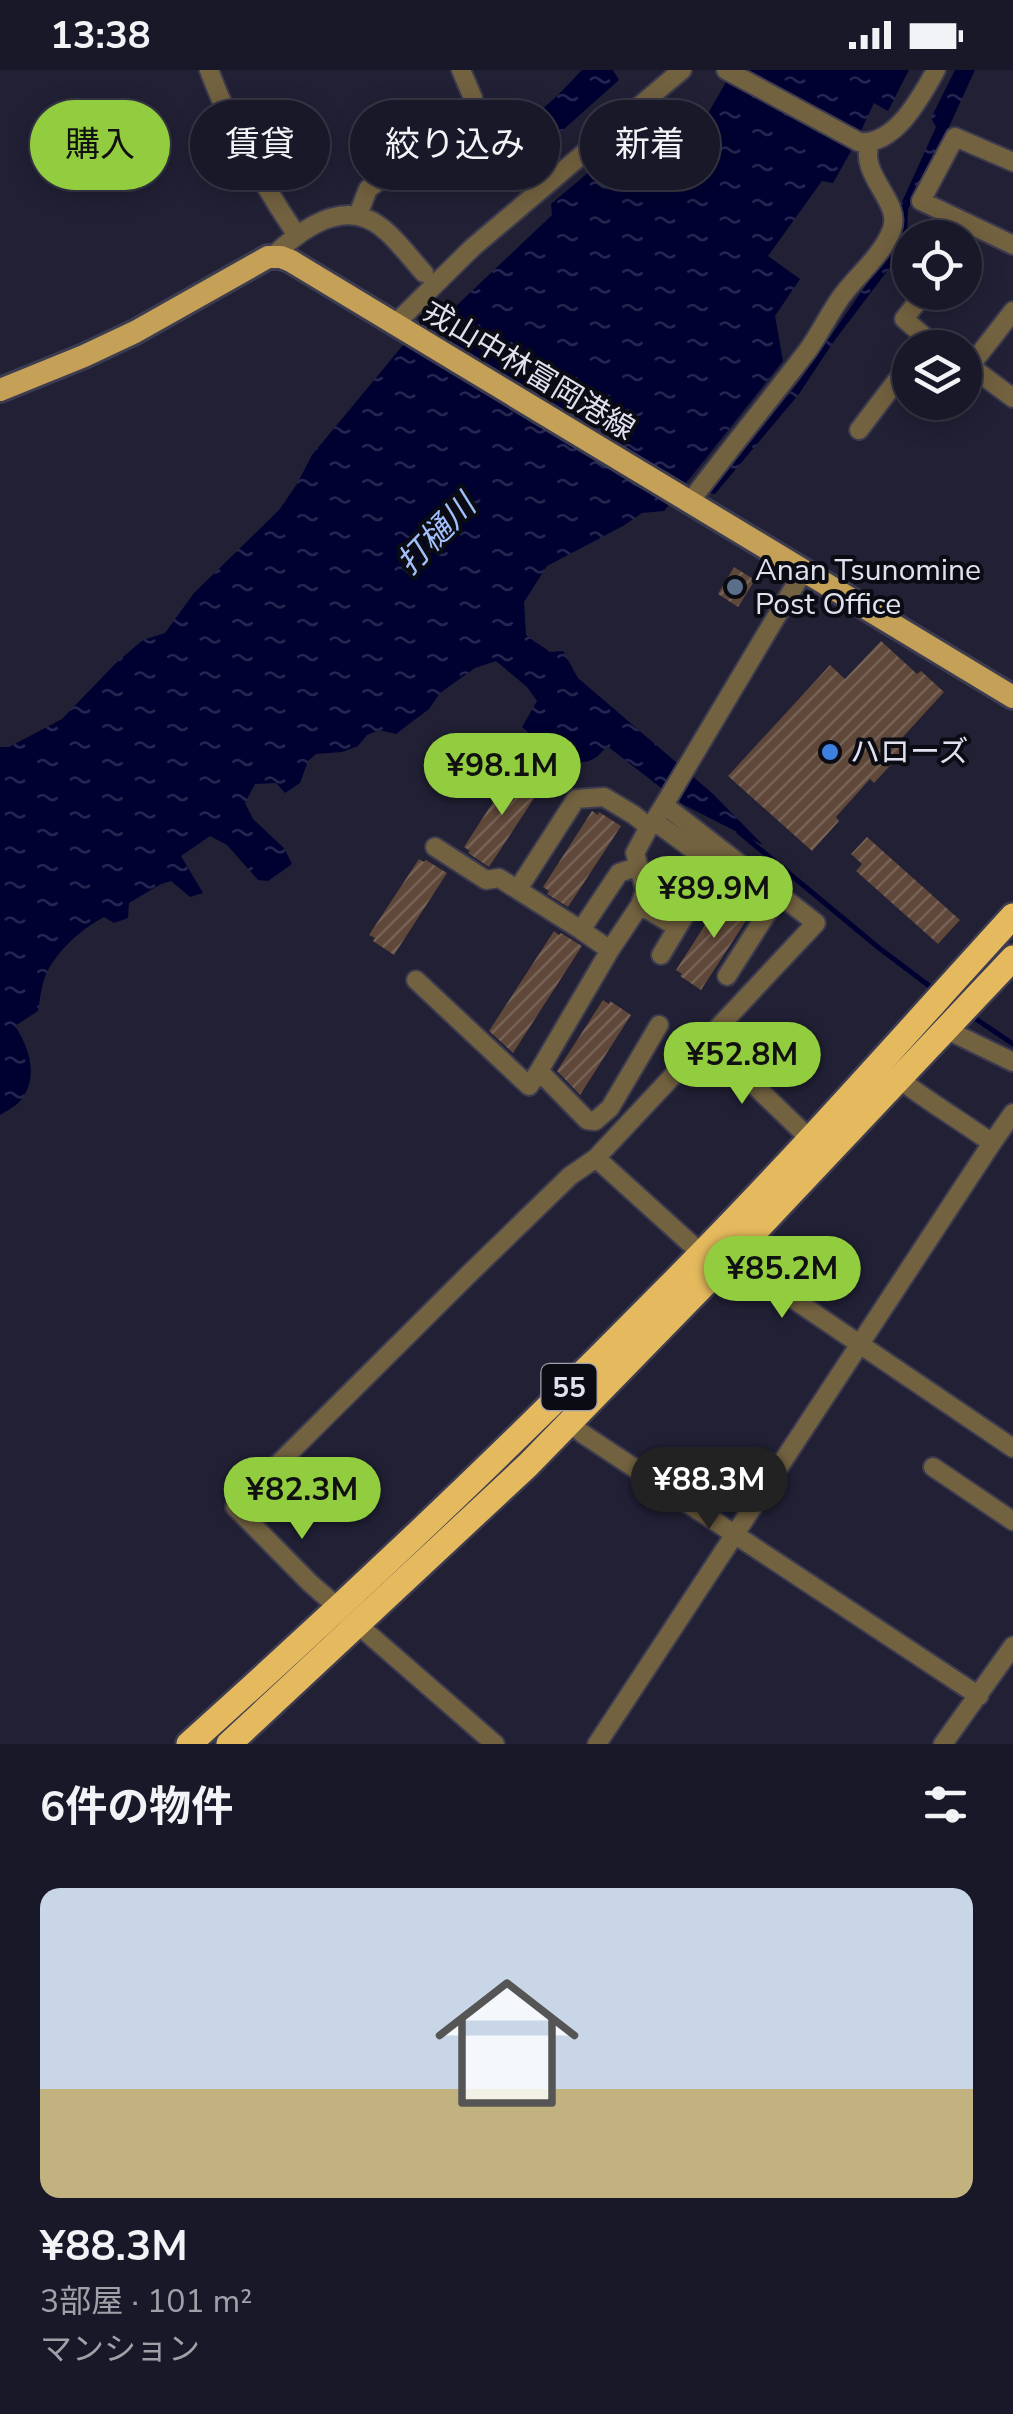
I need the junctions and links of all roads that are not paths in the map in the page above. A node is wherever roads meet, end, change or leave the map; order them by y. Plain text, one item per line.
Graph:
1 (208, 70) edge
2 (461, 70) edge
3 (682, 70) edge
4 (727, 70) edge
5 (936, 70) edge
6 (864, 143) junction
7 (1013, 162) edge
8 (358, 215) junction
9 (949, 220) edge
10 (292, 227) junction
11 (982, 237) edge
12 (1013, 244) edge
13 (272, 257) junction
14 (424, 272) dead end
15 (911, 310) edge
16 (1013, 311) edge
17 (400, 327) junction
18 (915, 330) edge
19 (982, 350) edge
20 (982, 377) edge
21 (892, 387) edge
22 (0, 390) edge
23 (1013, 398) edge
24 (859, 430) dead end
25 (685, 500) junction
26 (803, 572) junction
27 (1013, 697) edge
28 (659, 813) junction
29 (435, 847) dead end
30 (639, 866) junction
31 (704, 883) dead end
32 (518, 889) junction
33 (640, 904) junction
34 (1013, 916) edge
35 (677, 927) junction
36 (582, 930) junction
37 (610, 950) junction
38 (661, 955) dead end
39 (1013, 958) edge
40 (726, 976) dead end
41 (416, 980) dead end
42 (941, 1021) junction
43 (659, 1026) dead end
44 (707, 1040) junction
45 (1013, 1062) edge
46 (539, 1071) junction
47 (899, 1078) junction
48 (1013, 1113) edge
49 (810, 1138) junction
50 (992, 1143) junction
51 (596, 1158) junction
52 (702, 1254) junction
53 (731, 1258) junction
54 (860, 1346) junction
55 (570, 1423) junction
56 (1013, 1448) edge
57 (933, 1467) dead end
58 (1013, 1521) edge
59 (736, 1534) junction
60 (349, 1617) junction
61 (1013, 1646) edge
62 (979, 1696) junction
63 (485, 1741) edge
64 (189, 1744) edge
65 (229, 1744) edge
66 (597, 1744) edge
67 (944, 1744) edge

1 - 10 street
2 - 8 street
3 - 17 street
4 - 6 street
5 - 6 street
6 - 25 street
7 - 9 street
8 - 10 street
8 - 14 street
10 - 13 street
11 - 12 street
13 - 17 main road, 戎山中林富岡港線
13 - 22 main road
15 - 18 street
16 - 19 street
17 - 25 main road, 戎山中林富岡港線
20 - 23 street
21 - 24 street
25 - 26 main road, 戎山中林富岡港線
26 - 27 main road, 戎山中林富岡港線
26 - 28 street
28 - 30 street
28 - 32 street
28 - 40 street
28 - 44 street
29 - 32 street
30 - 33 street
30 - 36 street
31 - 35 street
32 - 36 street
33 - 35 street
33 - 37 street
34 - 42 highway, 55
35 - 38 street
36 - 37 street
37 - 46 street
39 - 42 highway, 55
41 - 46 street
42 - 45 street
42 - 47 highway, 55
42 - 49 highway, 55
43 - 46 street
44 - 49 street
44 - 51 street
47 - 50 street
47 - 53 highway, 55
48 - 50 street
49 - 52 highway, 55
50 - 54 street
51 - 52 street
51 - 60 street
52 - 53 street
52 - 60 highway, 55
53 - 54 street
53 - 55 highway, 55
54 - 56 street
54 - 59 street
55 - 59 street
55 - 60 highway, 55
57 - 58 street
59 - 62 street
59 - 66 street
60 - 63 street
60 - 64 highway, 55
60 - 65 highway, 55
61 - 62 street
62 - 67 street

